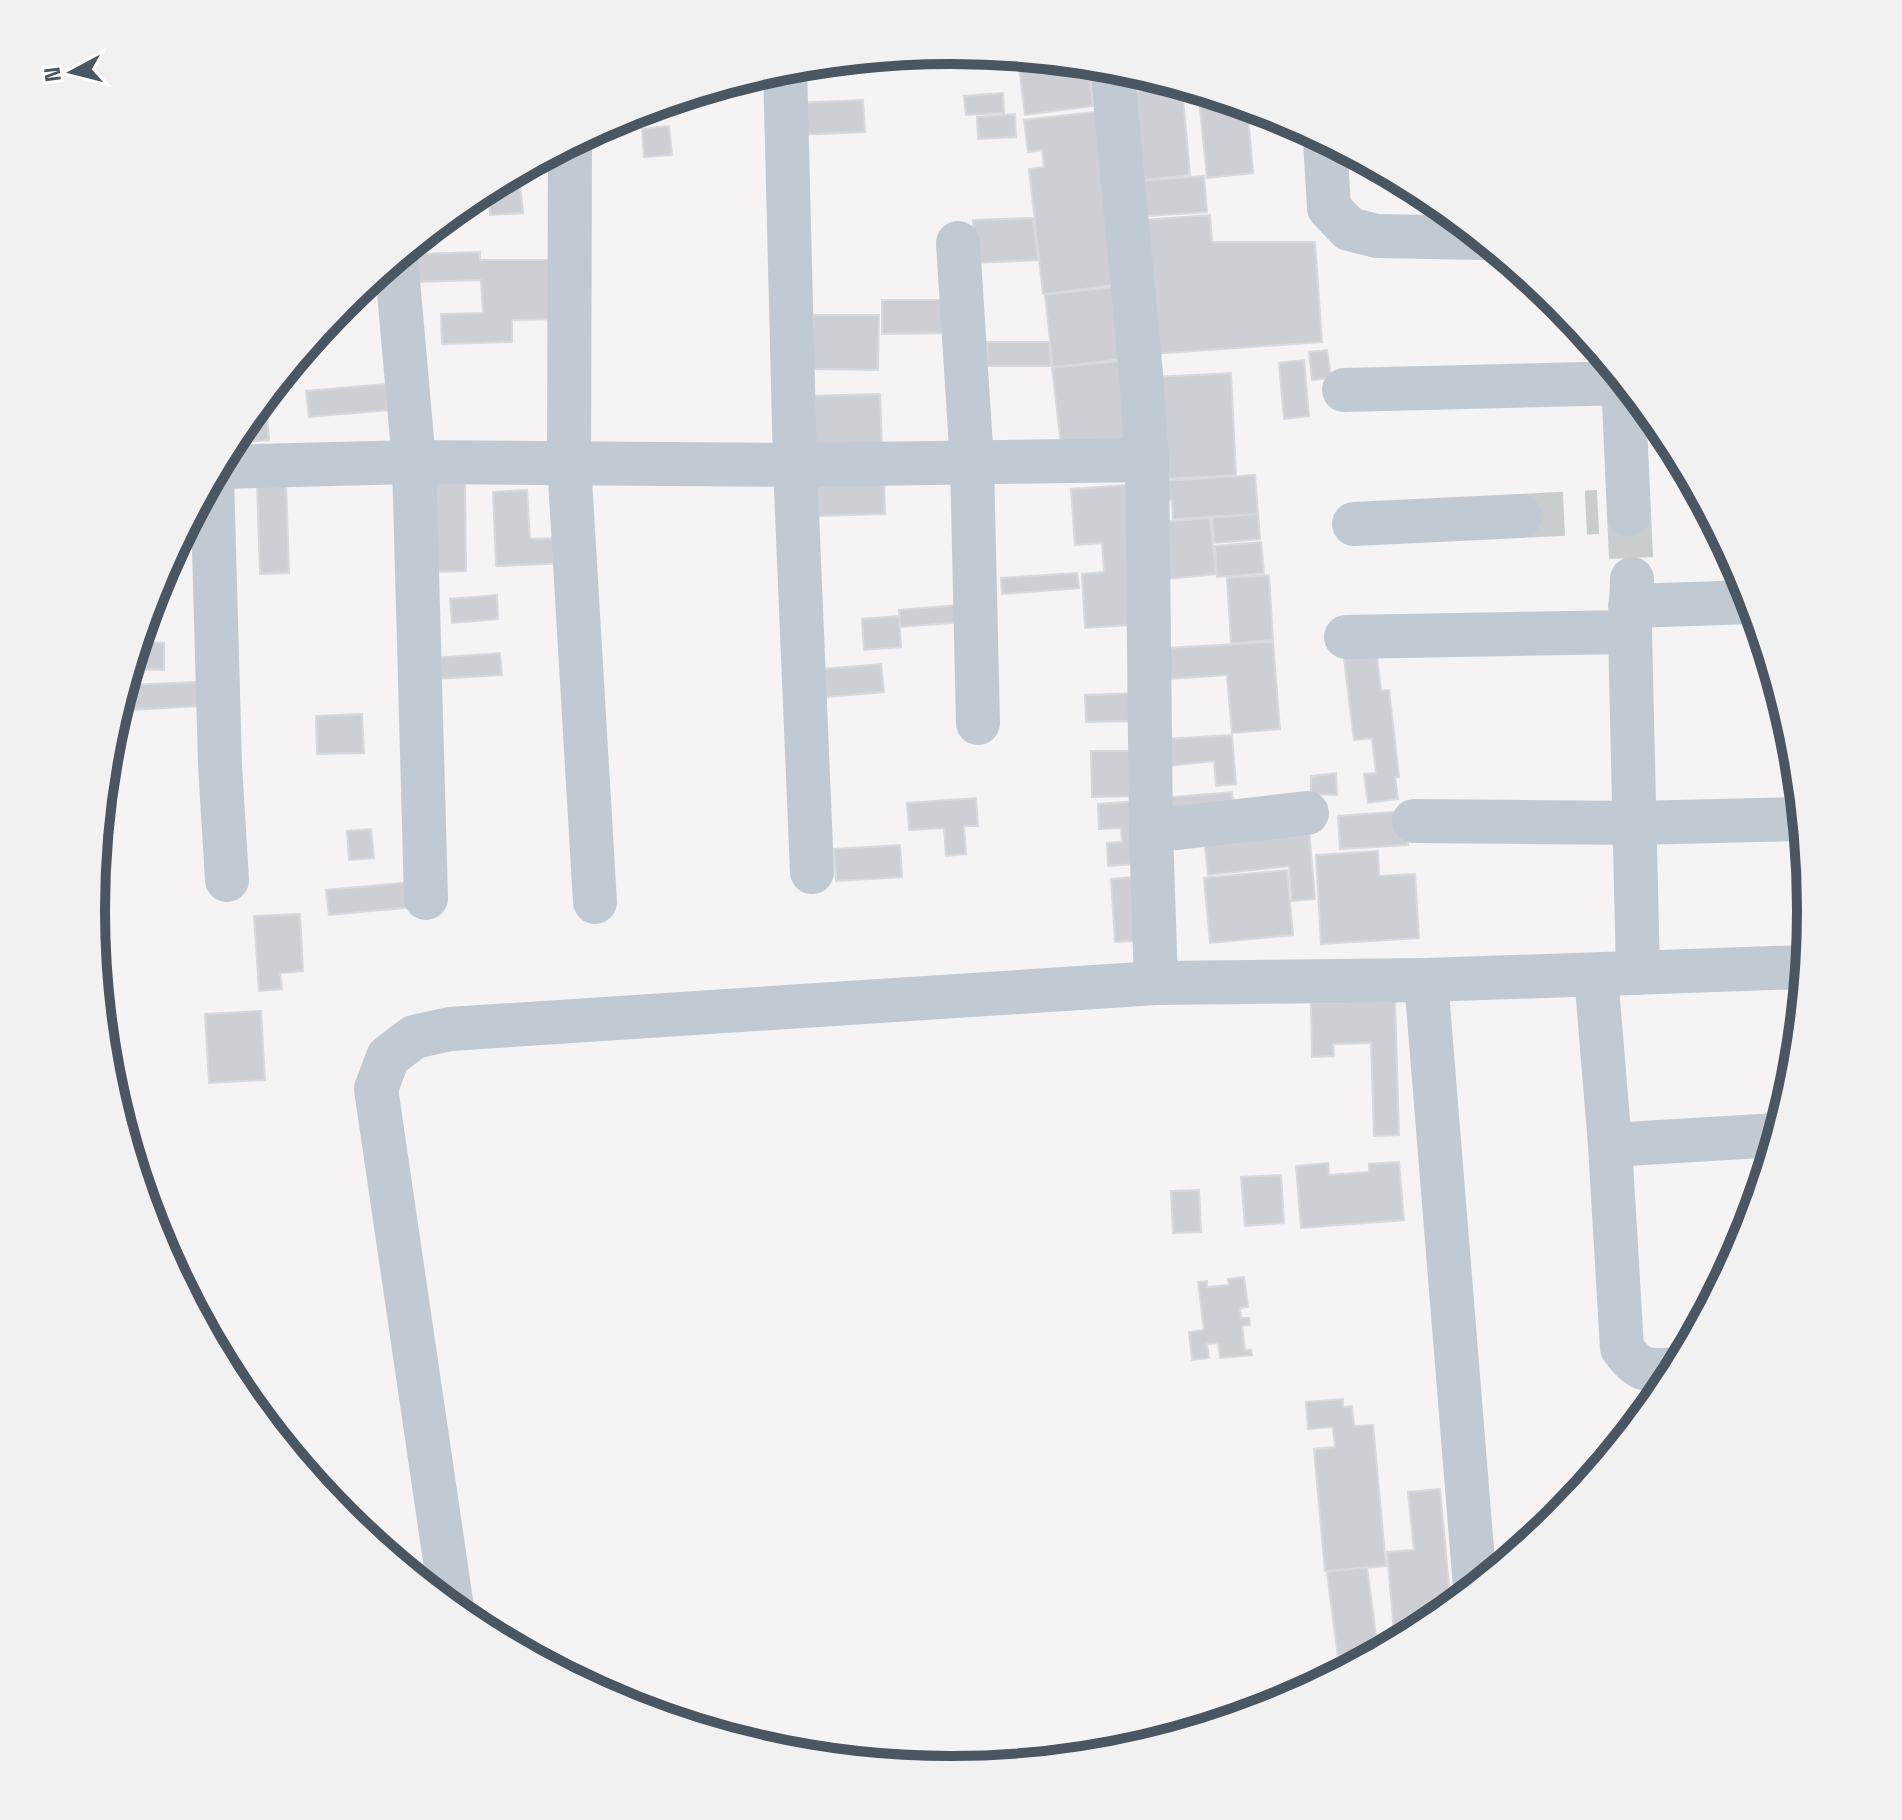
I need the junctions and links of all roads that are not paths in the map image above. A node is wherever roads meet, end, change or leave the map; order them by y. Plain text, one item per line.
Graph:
1 (785, 80) edge
2 (1113, 80) edge
3 (1326, 151) edge
4 (570, 155) edge
5 (1461, 235) edge
6 (958, 243) dead end
7 (397, 271) edge
8 (1612, 382) edge
9 (1344, 390) dead end
10 (1623, 397) edge
11 (1147, 460) junction
12 (414, 462) junction
13 (569, 462) junction
14 (972, 463) junction
15 (795, 465) junction
16 (231, 467) edge
17 (213, 497) edge
18 (1619, 512) tunnel mouth
19 (1520, 516) tunnel mouth
20 (1354, 524) dead end
21 (1739, 602) edge
22 (1631, 606) junction
23 (1346, 637) dead end
24 (978, 723) dead end
25 (1307, 813) dead end
26 (1792, 819) edge
27 (1414, 821) dead end
28 (1635, 823) junction
29 (1151, 831) junction
30 (812, 872) dead end
31 (227, 880) dead end
32 (426, 898) dead end
33 (595, 902) dead end
34 (1795, 967) edge
35 (1617, 974) junction
36 (1426, 980) junction
37 (1156, 983) junction
38 (1766, 1136) edge
39 (1610, 1145) junction
40 (1661, 1370) edge
41 (1474, 1574) edge
42 (449, 1591) edge

1 - 15 street
2 - 11 street
3 - 5 street
4 - 13 street
6 - 14 street
7 - 12 street
8 - 9 street
10 - 18 street
11 - 14 street
11 - 29 street
12 - 13 street
12 - 16 street
12 - 32 street
13 - 15 street
13 - 33 street
14 - 15 street
14 - 24 street
15 - 30 street
17 - 31 street
19 - 20 street
21 - 22 street
22 - 23 street
22 - 28 street
25 - 29 street
26 - 28 street
27 - 28 street
28 - 35 street
29 - 37 street
34 - 35 street
35 - 36 street
35 - 39 street
36 - 37 street
36 - 41 street
37 - 42 street
38 - 39 street
39 - 40 street

